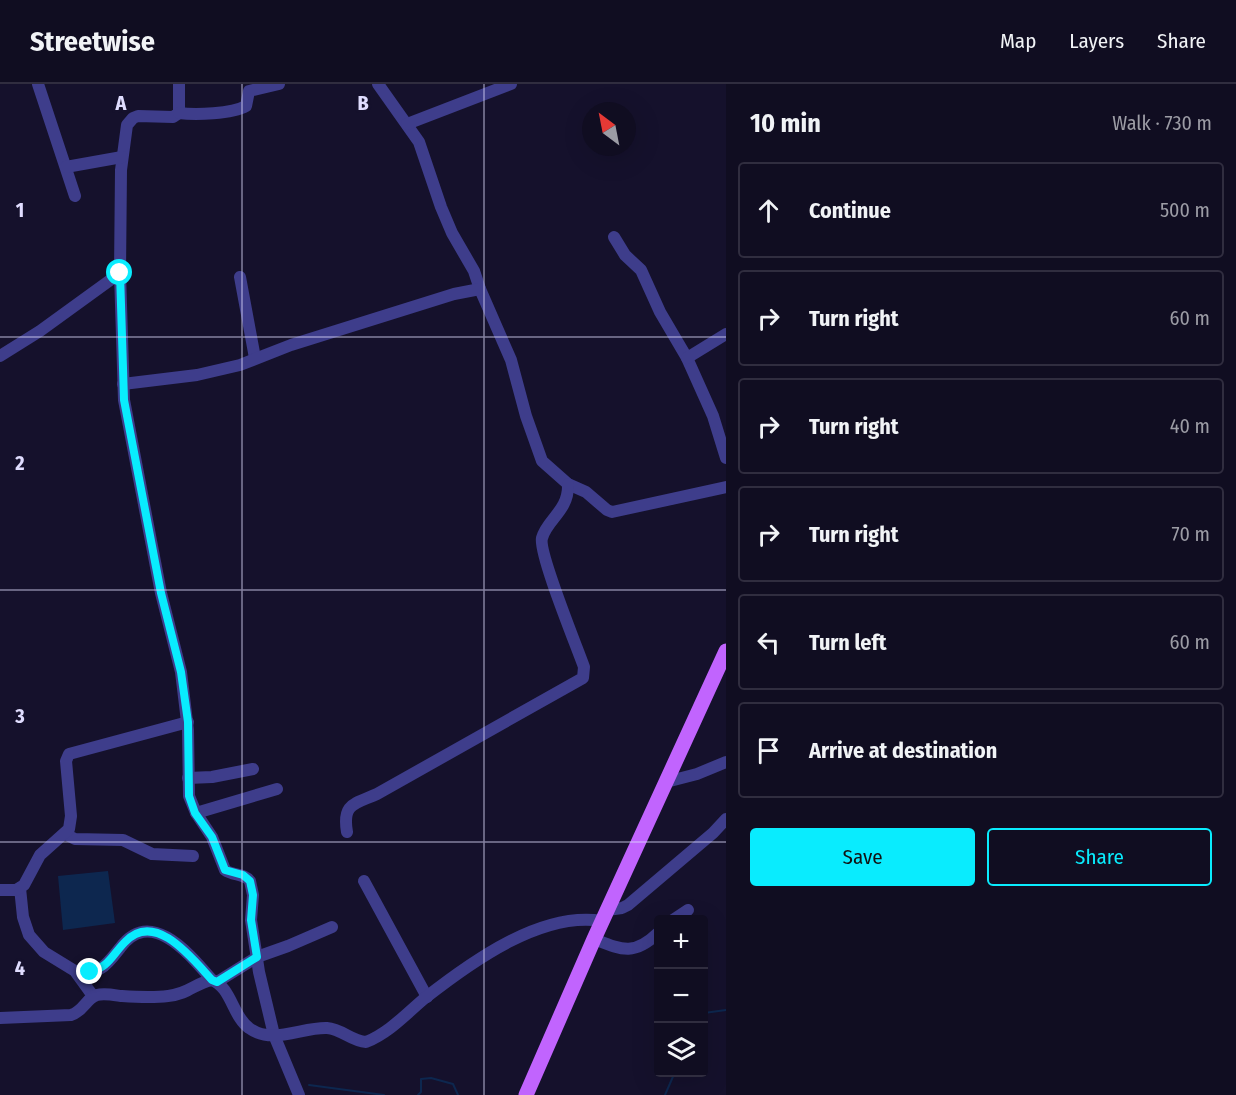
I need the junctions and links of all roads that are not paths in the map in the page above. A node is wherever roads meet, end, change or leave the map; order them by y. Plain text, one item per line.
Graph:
1 (38, 84) edge
2 (179, 84) edge
3 (279, 84) edge
4 (378, 84) edge
5 (511, 84) edge
6 (179, 112) junction
7 (407, 124) junction
8 (122, 158) junction
9 (66, 167) junction
10 (75, 196) dead end
11 (614, 237) dead end
12 (120, 273) junction
13 (240, 277) dead end
14 (480, 289) junction
15 (726, 334) edge
16 (0, 356) edge
17 (255, 358) junction
18 (687, 358) junction
19 (123, 384) junction
20 (726, 458) edge
21 (568, 484) junction
22 (726, 487) edge
23 (726, 651) edge
24 (188, 722) junction
25 (726, 762) edge
26 (252, 769) dead end
27 (188, 778) junction
28 (666, 782) junction
29 (277, 789) dead end
30 (195, 813) junction
31 (726, 819) edge
32 (347, 832) dead end
33 (65, 834) junction
34 (193, 856) dead end
35 (364, 881) dead end
36 (20, 888) junction
37 (0, 890) edge
38 (688, 910) dead end
39 (604, 915) junction
40 (680, 915) edge
41 (332, 927) dead end
42 (654, 936) edge
43 (594, 939) junction
44 (257, 957) junction
45 (75, 971) junction
46 (215, 981) junction
47 (88, 989) junction
48 (427, 997) junction
49 (0, 1018) edge
50 (274, 1035) junction
51 (299, 1095) edge
52 (526, 1095) edge

1 - 9 street
2 - 6 street
3 - 6 street
4 - 7 street
5 - 7 street
6 - 8 street
7 - 14 street
8 - 9 street
8 - 12 street
9 - 10 street
11 - 18 street
12 - 16 street
12 - 19 street
13 - 17 street
14 - 17 street
14 - 21 street
15 - 18 street
17 - 19 street
18 - 20 street
19 - 24 street
21 - 22 street
21 - 32 street
23 - 28 main road
24 - 27 street
24 - 33 street
25 - 28 street
26 - 27 street
27 - 30 street
28 - 39 main road
29 - 30 street
30 - 44 street
31 - 39 street
33 - 34 street
33 - 36 street
35 - 48 street
36 - 37 street
36 - 45 street
38 - 40 street
39 - 43 main road
39 - 48 street
41 - 44 street
42 - 43 street
43 - 52 main road
44 - 46 street
44 - 50 street
45 - 46 street
45 - 47 street
46 - 47 street
46 - 50 street
47 - 49 street
48 - 50 street
50 - 51 street

